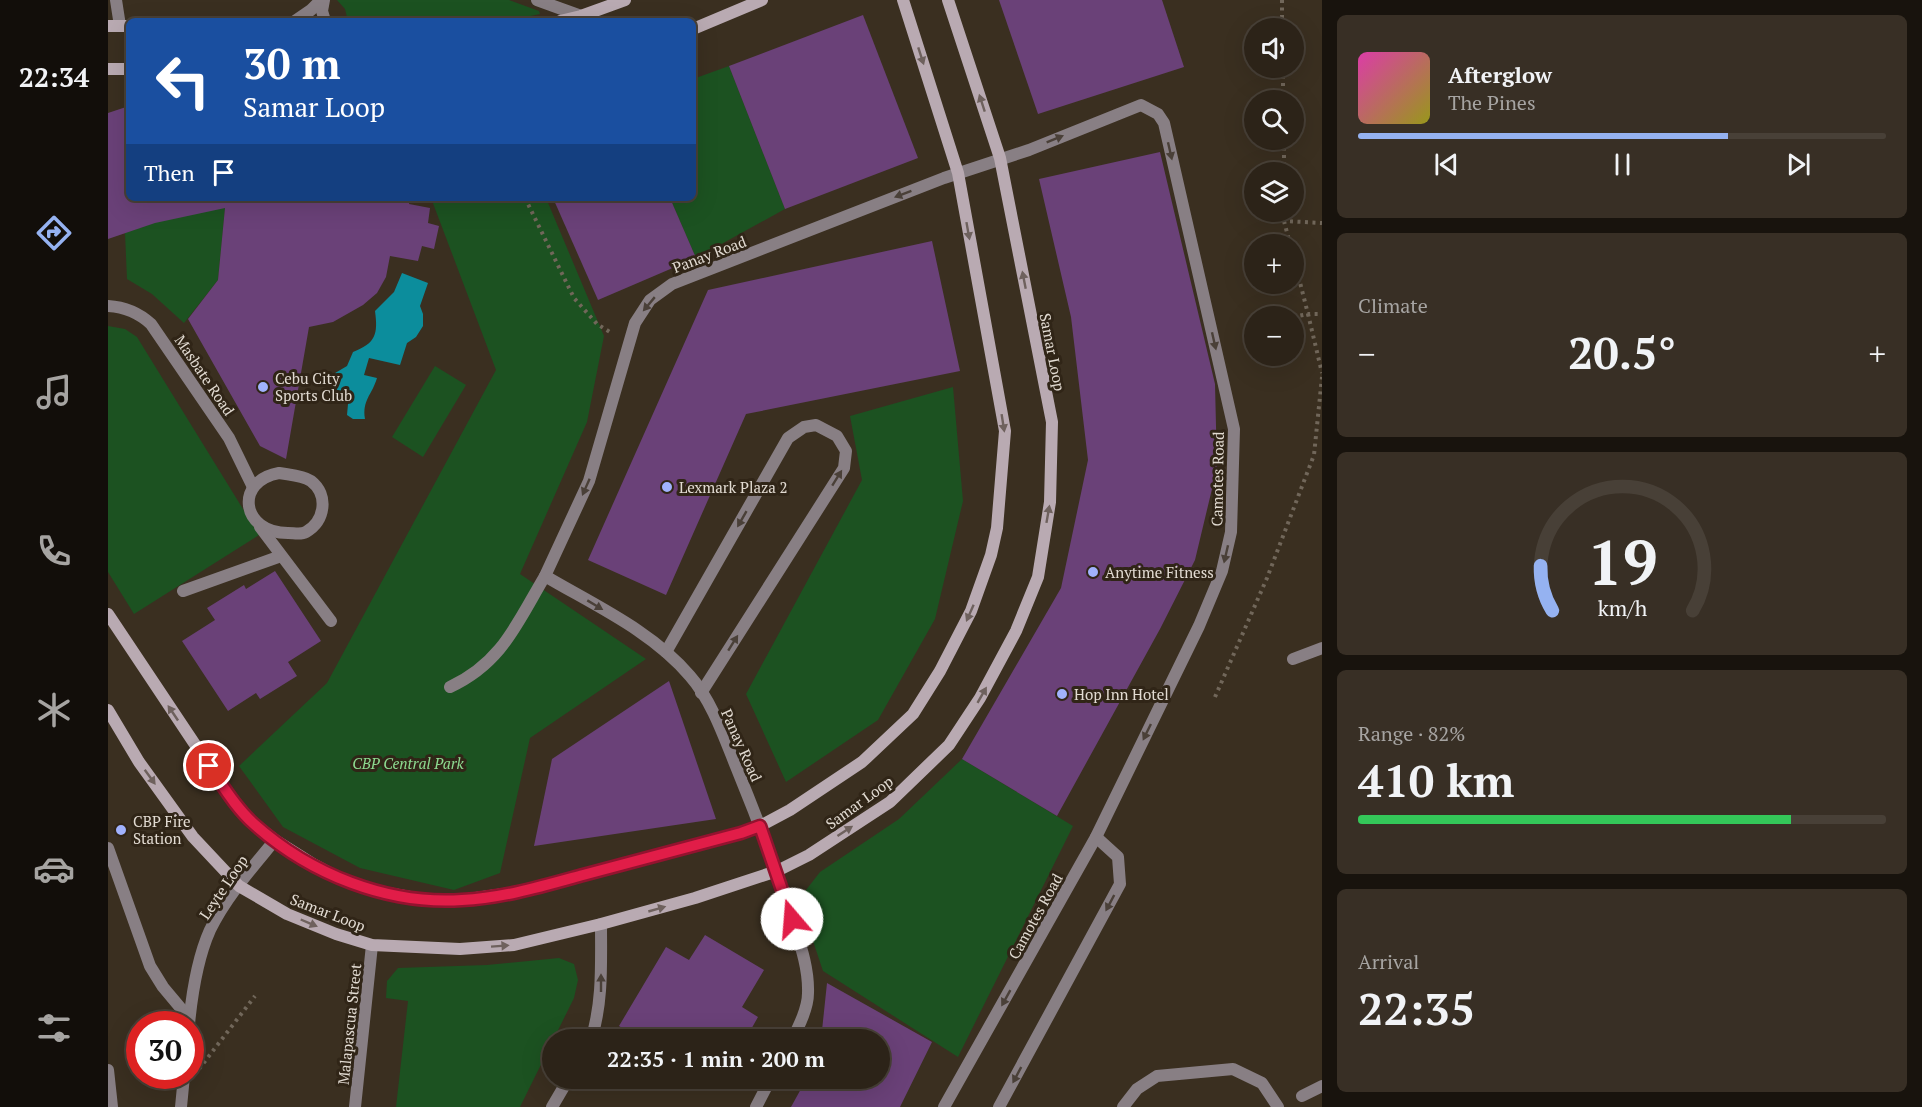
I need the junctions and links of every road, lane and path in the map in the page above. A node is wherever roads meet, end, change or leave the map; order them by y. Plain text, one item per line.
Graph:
1 (116, 0) edge
2 (322, 0) edge
3 (537, 0) edge
4 (625, 0) edge
5 (762, 0) edge
6 (948, 0) edge
7 (1282, 0) edge
8 (902, 2) edge
9 (581, 16) junction
10 (299, 18) edge
11 (324, 18) edge
12 (573, 18) edge
13 (1282, 18) edge
14 (119, 26) edge
15 (696, 28) edge
16 (108, 69) edge
17 (126, 69) edge
18 (1000, 158) junction
19 (958, 173) junction
20 (526, 201) edge
21 (1303, 222) edge
22 (1322, 223) edge
23 (1303, 294) edge
24 (108, 306) edge
25 (1308, 314) junction
26 (1322, 314) edge
27 (1304, 315) edge
28 (629, 344) junction
29 (1322, 375) edge
30 (253, 487) junction
31 (260, 526) junction
32 (281, 556) junction
33 (545, 576) junction
34 (183, 591) dead end
35 (108, 614) edge
36 (331, 621) dead end
37 (1322, 648) edge
38 (666, 652) junction
39 (1293, 659) dead end
40 (450, 687) dead end
41 (701, 693) junction
42 (1215, 697) dead end
43 (108, 710) edge
44 (760, 826) junction
45 (1096, 837) junction
46 (274, 840) junction
47 (108, 848) edge
48 (777, 871) junction
49 (239, 886) junction
50 (601, 924) junction
51 (372, 945) junction
52 (255, 996) dead end
53 (181, 1011) edge
54 (191, 1011) edge
55 (595, 1029) edge
56 (798, 1029) edge
57 (108, 1070) edge
58 (1322, 1086) edge
59 (182, 1089) edge
60 (563, 1089) edge
61 (765, 1089) edge
62 (182, 1092) junction
63 (1302, 1096) dead end
64 (111, 1104) edge
65 (181, 1107) edge
66 (355, 1107) edge
67 (552, 1107) edge
68 (756, 1107) edge
69 (944, 1107) edge
70 (999, 1107) edge
71 (1123, 1107) edge
72 (1278, 1107) edge

1 - 14 street
2 - 10 street
2 - 11 street
3 - 9 street
4 - 9 street
5 - 15 street
18 -> 6 street, Samar Loop
7 - 13 path
8 -> 19 street, Samar Loop
9 - 12 street
16 - 17 street
18 - 19 street, Camotes Road
18 -> 45 street, Camotes Road
48 -> 18 street, Samar Loop
19 -> 28 street, Panay Road
19 -> 44 street, Samar Loop
20 - 28 path
21 - 22 path
23 - 25 path
24 - 30 street, Masbate Road
25 - 26 path
25 - 27 path
25 - 29 path
28 -> 33 street, Panay Road
29 - 42 path
30 - 31 street
30 - 31 street
31 - 32 street
32 - 34 street
32 - 36 street
33 -> 38 street, Panay Road
33 - 40 street, Panay Road
46 -> 35 street, Samar Loop
37 - 39 street
38 - 41 street, Panay Road
41 -> 38 street
41 - 44 street, Panay Road
43 -> 49 street, Samar Loop
44 - 46 street, Samar Loop
44 - 48 street
45 -> 69 street, Camotes Road
45 -> 70 street
46 - 49 street, Leyte Loop
47 - 53 street
50 -> 48 street, Samar Loop
48 - 56 street
49 -> 51 street, Samar Loop
49 - 54 street, Leyte Loop
51 -> 50 street, Samar Loop
55 -> 50 street
51 - 66 street, Malapascua Street
52 - 62 path
57 - 64 street
58 - 63 street
59 - 62 street
60 - 67 street
61 - 68 street
62 - 65 street
71 - 72 street

